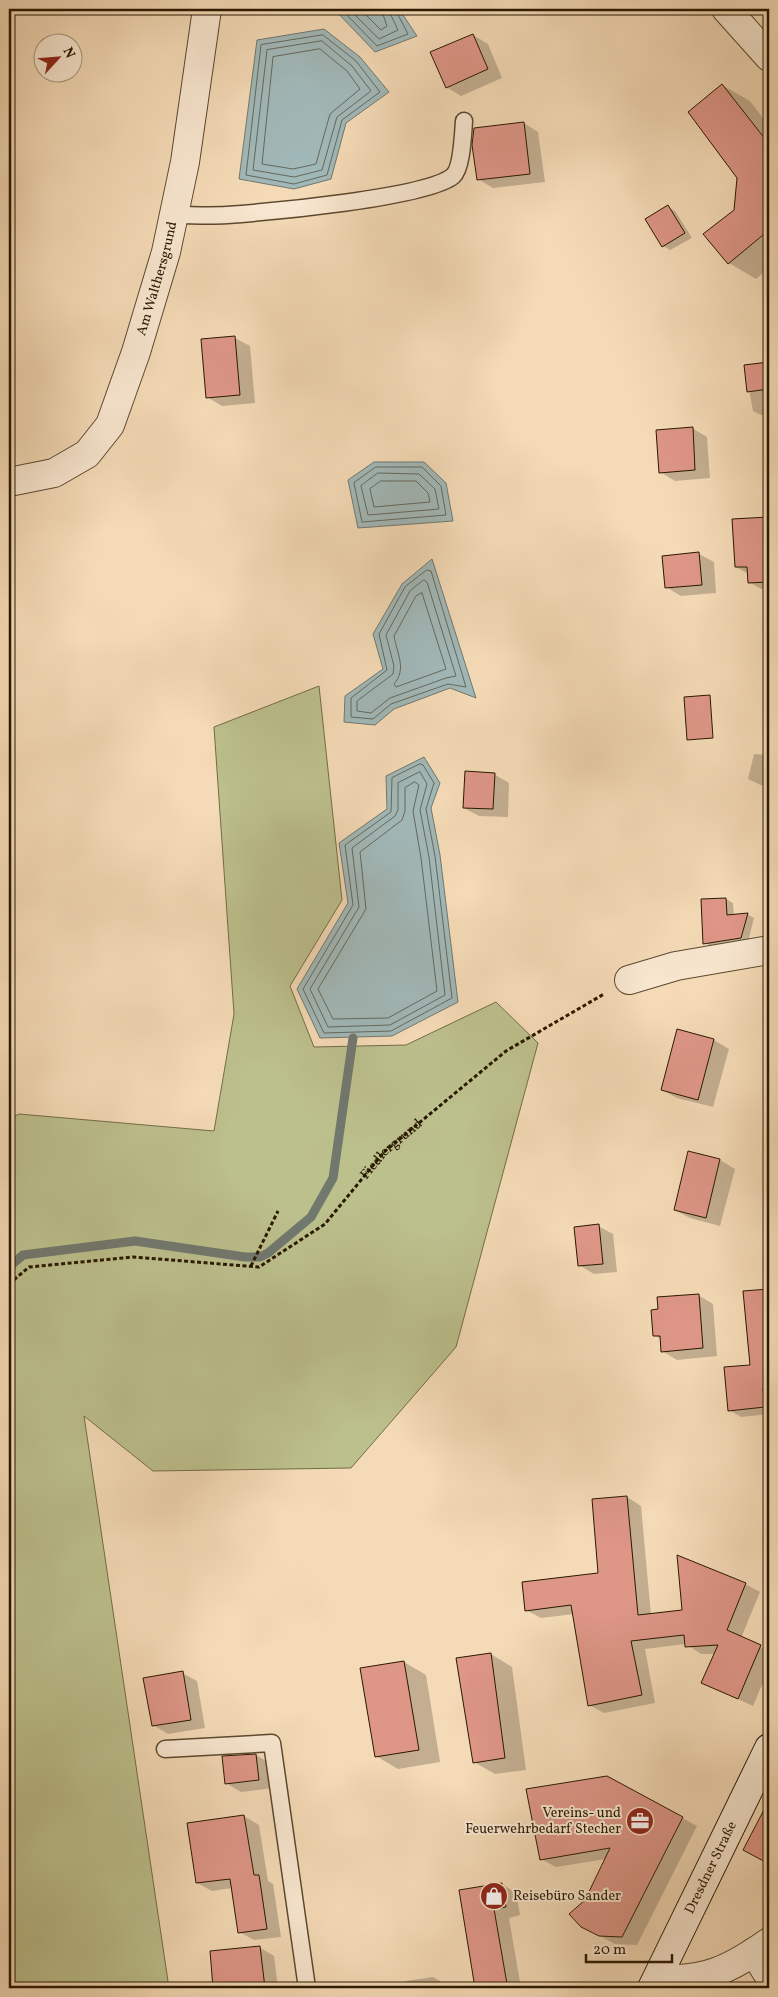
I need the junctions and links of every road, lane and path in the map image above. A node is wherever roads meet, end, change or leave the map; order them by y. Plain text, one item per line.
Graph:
1 (207, 9) edge
2 (726, 9) edge
3 (769, 57) edge
4 (464, 121) dead end
5 (174, 215) junction
6 (9, 482) edge
7 (769, 950) edge
8 (629, 980) joint
9 (278, 1211) dead end
10 (251, 1266) junction
11 (9, 1284) edge
12 (769, 1748) edge
13 (165, 1749) dead end
14 (762, 1947) edge
15 (769, 1976) edge
16 (655, 1983) edge
17 (307, 1988) edge

1 - 5 street, Am Walthersgrund
2 - 3 street
4 - 5 lane
5 - 6 street, Am Walthersgrund
7 - 8 street
8 - 10 path, Fiedlergrund
9 - 10 path
10 - 11 path, Fiedlergrund
12 - 16 street, Dresdner Straße
13 - 17 lane
14 - 15 street
14 - 16 street

